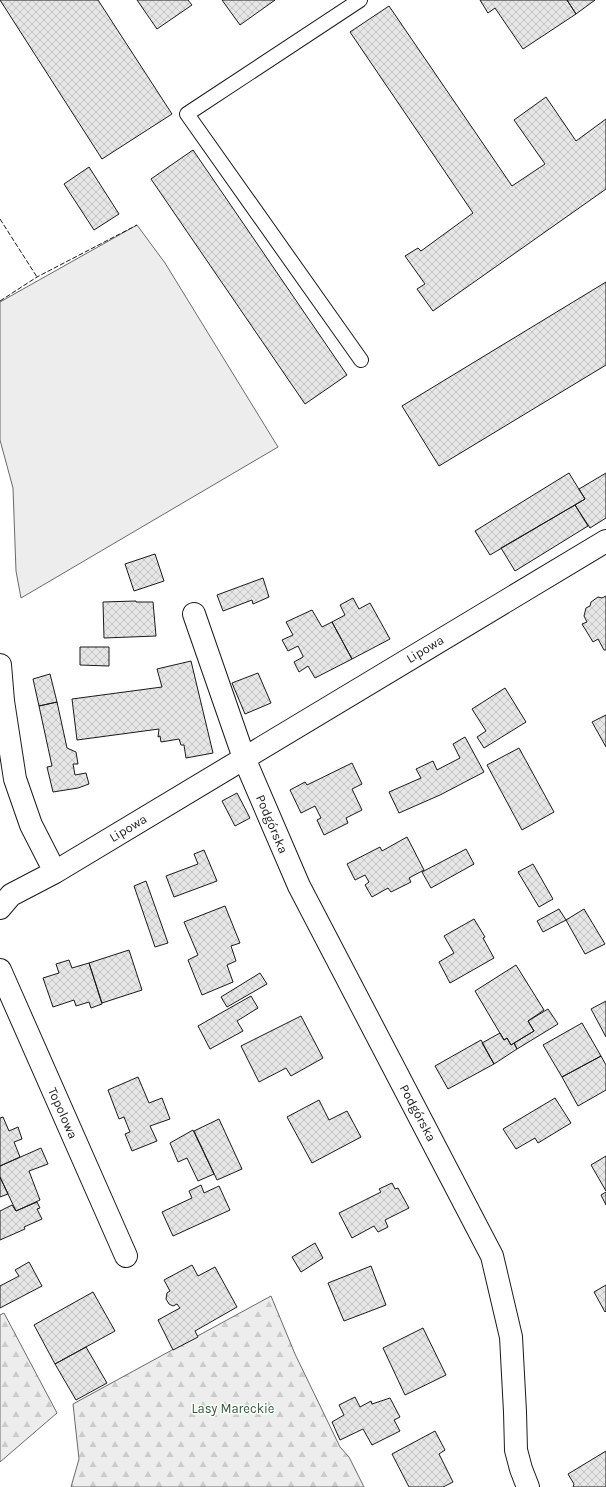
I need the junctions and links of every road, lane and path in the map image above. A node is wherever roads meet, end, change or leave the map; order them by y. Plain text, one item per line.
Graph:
1 (360, 0) edge
2 (361, 360) dead end
3 (606, 541) edge
4 (194, 614) dead end
5 (0, 665) edge
6 (244, 758) junction
7 (55, 872) junction
8 (5, 902) edge
9 (0, 970) edge
10 (126, 1256) dead end
11 (528, 1487) edge

1 - 2 lane
3 - 6 street, Lipowa
4 - 6 street
5 - 7 street
6 - 7 street, Lipowa
6 - 11 street, Podgórska
7 - 8 street, Lipowa
9 - 10 street, Topolowa

